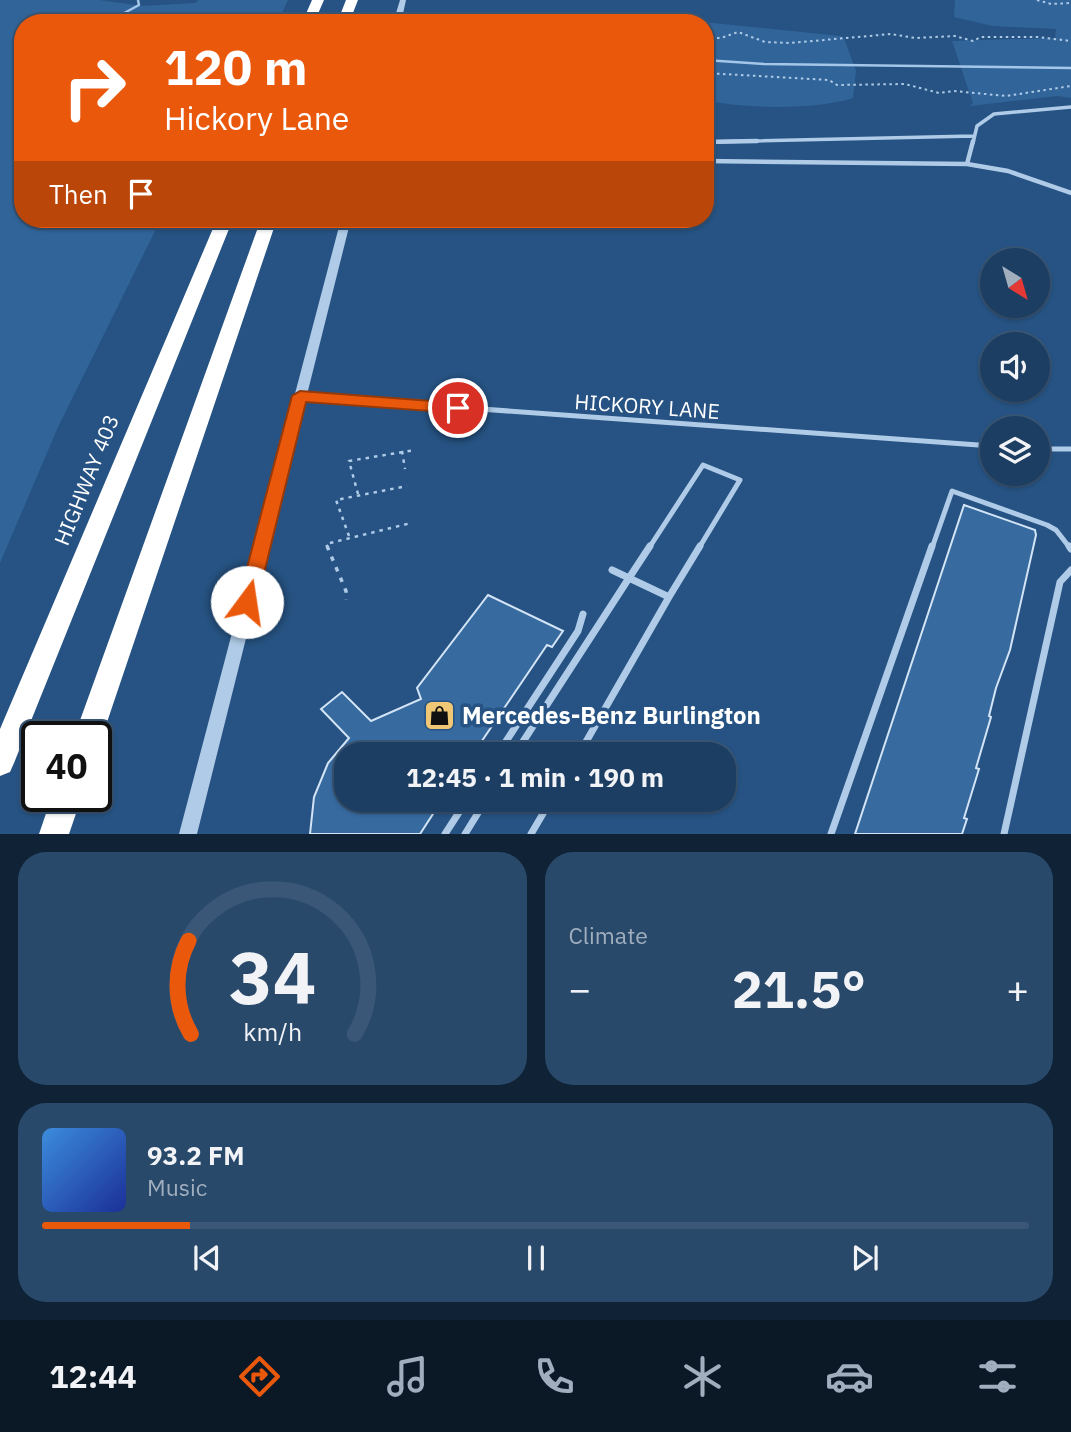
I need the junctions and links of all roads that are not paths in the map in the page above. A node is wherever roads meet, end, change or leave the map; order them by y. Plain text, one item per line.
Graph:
1 (1071, 107) edge
2 (974, 136) junction
3 (714, 142) edge
4 (714, 161) edge
5 (967, 164) junction
6 (1071, 193) edge
7 (221, 228) edge
8 (266, 228) edge
9 (344, 228) edge
10 (300, 396) junction
11 (980, 445) edge
12 (1050, 449) edge
13 (1071, 449) edge
14 (1071, 550) edge
15 (612, 570) dead end
16 (1071, 570) edge
17 (629, 578) junction
18 (669, 597) junction
19 (583, 614) dead end
20 (94, 721) edge
21 (506, 742) edge
22 (521, 742) edge
23 (586, 742) edge
24 (0, 763) edge
25 (62, 812) edge
26 (459, 812) edge
27 (479, 812) edge
28 (544, 812) edge
29 (54, 834) edge
30 (188, 834) edge
31 (445, 834) edge
32 (465, 834) edge
33 (530, 834) edge
34 (831, 834) edge
35 (1004, 834) edge

1 - 2 lane
2 - 3 lane
2 - 5 lane
4 - 5 lane
5 - 6 lane
7 - 24 highway, HIGHWAY 403
8 - 20 highway
9 - 10 street
10 - 11 lane, HICKORY LANE
10 - 30 street
12 - 13 lane
14 - 34 lane
15 - 17 lane
16 - 35 lane
17 - 18 lane
17 - 18 lane
17 - 22 lane
18 - 23 lane
19 - 21 lane
25 - 29 highway
26 - 31 lane
27 - 32 lane
28 - 33 lane

